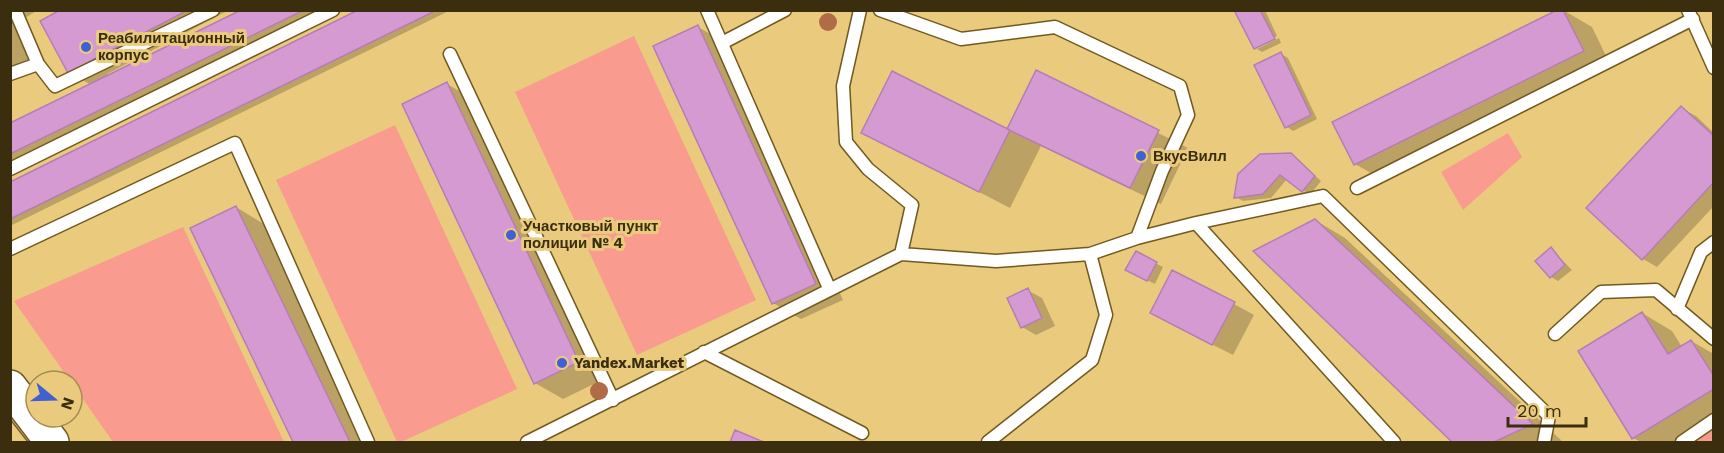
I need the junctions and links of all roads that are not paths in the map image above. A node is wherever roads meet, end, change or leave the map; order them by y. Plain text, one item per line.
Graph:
1 (15, 10) edge
2 (213, 10) edge
3 (333, 10) edge
4 (707, 10) edge
5 (785, 10) edge
6 (860, 10) edge
7 (880, 10) edge
8 (1690, 15) edge
9 (722, 43) junction
10 (450, 54) dead end
11 (38, 64) junction
12 (1713, 68) edge
13 (10, 75) edge
14 (10, 169) edge
15 (1357, 188) dead end
16 (1196, 223) junction
17 (1137, 238) junction
18 (1713, 242) edge
19 (10, 249) edge
20 (901, 254) junction
21 (1090, 254) junction
22 (829, 288) junction
23 (1677, 309) junction
24 (1555, 334) dead end
25 (1713, 339) edge
26 (704, 352) junction
27 (10, 387) edge
28 (613, 400) junction
29 (1713, 420) edge
30 (862, 433) dead end
31 (52, 442) edge
32 (368, 442) edge
33 (527, 442) edge
34 (988, 442) edge
35 (1395, 442) edge
36 (1544, 442) edge
37 (1682, 442) edge

1 - 11 lane
2 - 11 lane
3 - 14 lane
4 - 9 lane
5 - 9 lane
6 - 20 lane
7 - 17 lane
8 - 12 lane
8 - 15 lane
9 - 22 lane
10 - 28 lane
11 - 13 lane
16 - 17 lane
16 - 35 lane
16 - 36 lane
17 - 21 lane
18 - 23 lane
19 - 32 lane
20 - 21 lane
20 - 22 lane
21 - 34 lane
22 - 26 lane
23 - 24 lane
23 - 25 lane
26 - 28 lane
26 - 30 lane
27 - 31 main road
28 - 33 lane
29 - 37 lane

